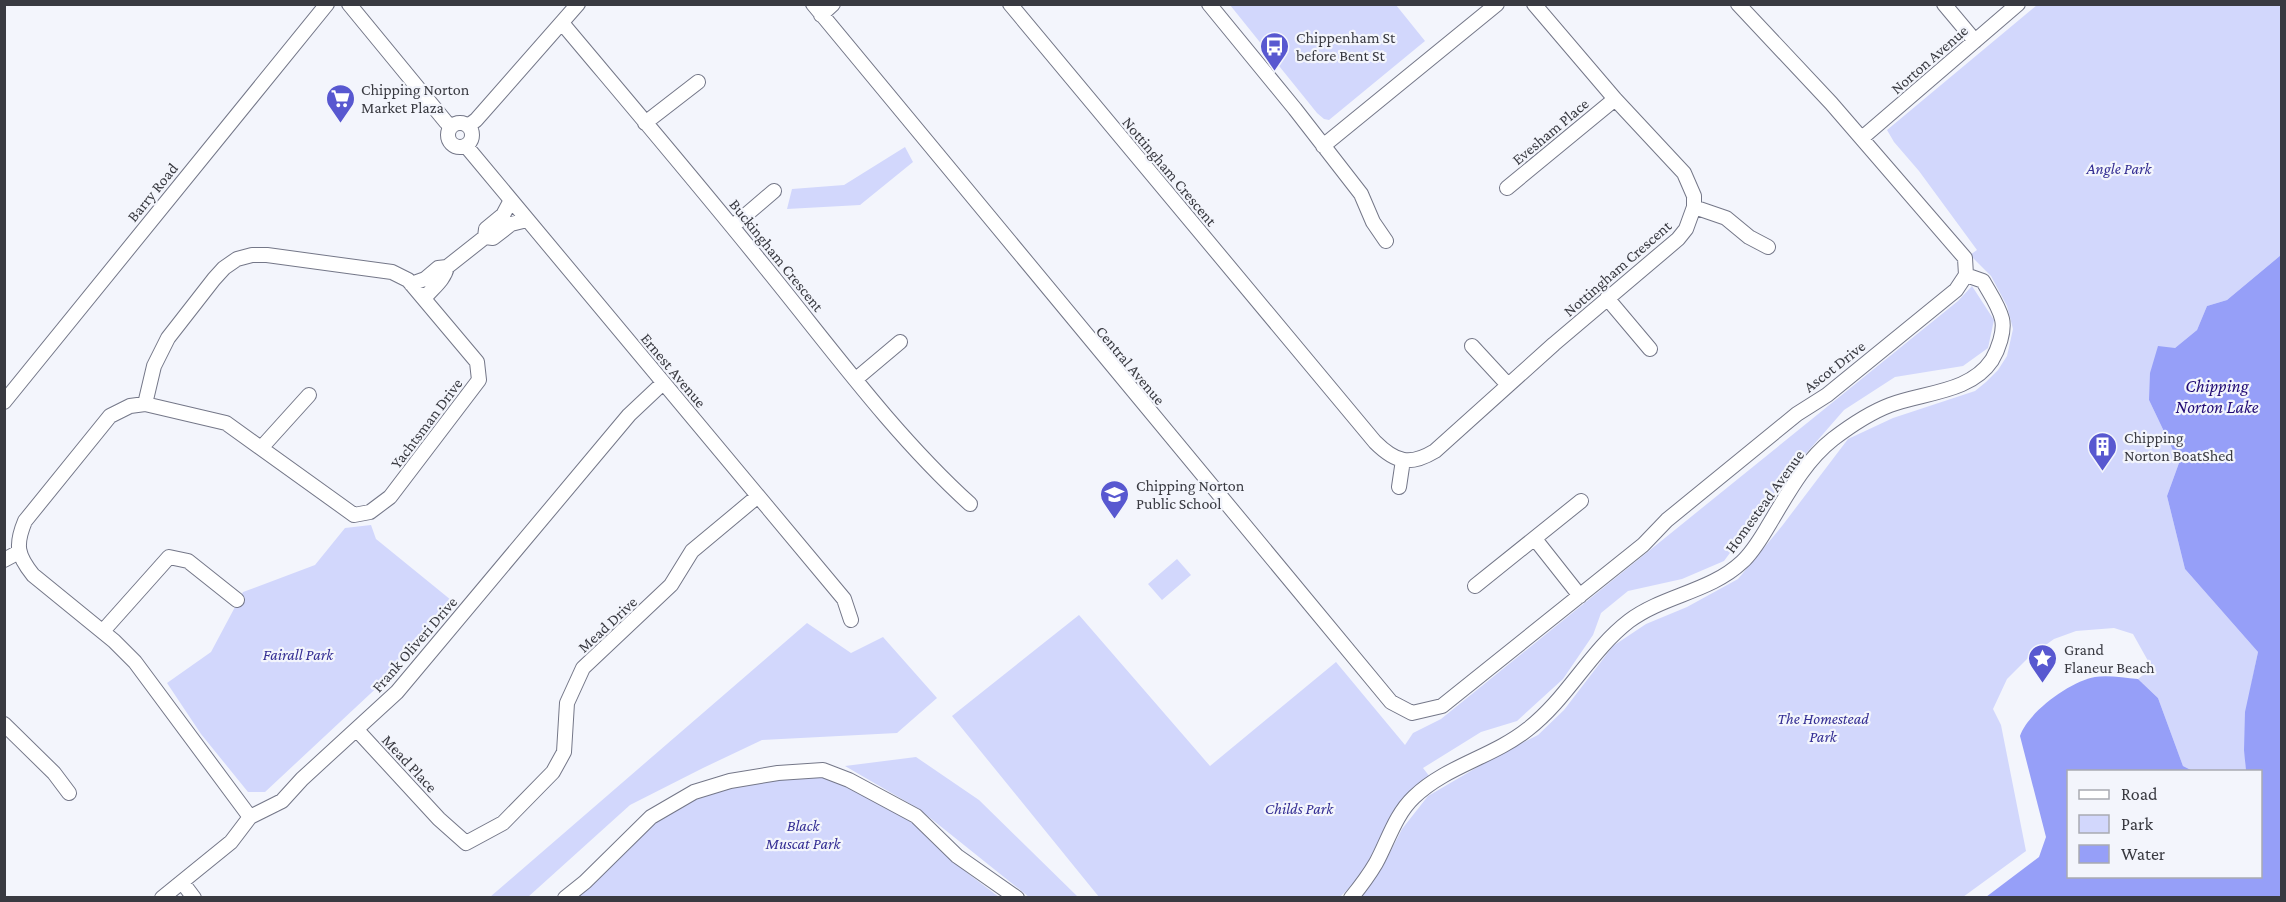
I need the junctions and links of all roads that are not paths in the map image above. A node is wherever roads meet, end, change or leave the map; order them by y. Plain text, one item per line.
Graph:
1 (327, 4) edge
2 (349, 4) edge
3 (578, 4) edge
4 (833, 4) edge
5 (1010, 4) edge
6 (1209, 4) edge
7 (1497, 4) edge
8 (1534, 4) edge
9 (1738, 4) edge
10 (1944, 4) edge
11 (2018, 4) edge
12 (817, 10) edge
13 (562, 23) junction
14 (1975, 41) junction
15 (698, 82) dead end
16 (1615, 99) junction
17 (645, 123) junction
18 (451, 126) junction
19 (468, 126) junction
20 (1862, 138) junction
21 (466, 146) junction
22 (1323, 146) junction
23 (1507, 188) dead end
24 (774, 191) dead end
25 (511, 200) junction
26 (1694, 207) junction
27 (527, 220) junction
28 (733, 226) junction
29 (485, 237) junction
30 (1386, 241) dead end
31 (1768, 247) dead end
32 (447, 267) junction
33 (1965, 275) junction
34 (411, 284) junction
35 (1607, 298) junction
36 (424, 299) junction
37 (900, 342) dead end
38 (1472, 346) dead end
39 (1650, 349) dead end
40 (856, 379) junction
41 (663, 383) junction
42 (1508, 385) junction
43 (309, 395) dead end
44 (4, 402) edge
45 (145, 404) junction
46 (262, 447) junction
47 (1403, 460) junction
48 (1399, 487) dead end
49 (758, 496) junction
50 (1581, 501) dead end
51 (970, 504) dead end
52 (1535, 539) junction
53 (19, 552) junction
54 (4, 560) edge
55 (1475, 586) dead end
56 (1580, 596) junction
57 (237, 600) dead end
58 (851, 620) dead end
59 (103, 631) junction
60 (1442, 706) joint
61 (4, 724) edge
62 (357, 730) junction
63 (69, 793) dead end
64 (250, 817) junction
65 (439, 819) joint
66 (182, 882) junction
67 (162, 897) edge
68 (194, 897) edge
69 (565, 897) edge
70 (1017, 897) edge
71 (1351, 897) edge

1 - 44 street, Barry Road
2 - 18 street
3 - 13 street
4 - 12 street
5 - 47 street, Nottingham Crescent
6 - 22 street
7 - 22 street
8 - 16 street
9 - 20 street
10 - 14 street
11 - 14 street, Norton Avenue
12 - 60 street, Central Avenue
13 - 17 street, Buckingham Crescent
13 - 19 street
14 - 20 street, Norton Avenue
15 - 17 street
16 - 23 street, Evesham Place
16 - 26 street
17 - 28 street, Buckingham Crescent
18 - 19 street
18 - 21 street
19 - 21 street
20 - 33 street
21 - 25 street, Ernest Avenue
22 - 30 street
24 - 28 street
25 - 27 street, Ernest Avenue
25 - 29 street
26 - 31 street
26 - 35 street, Nottingham Crescent
27 - 29 street
27 - 41 street, Ernest Avenue
28 - 40 street, Buckingham Crescent
29 - 32 street
32 - 34 street
32 - 36 street
33 - 56 street, Ascot Drive
33 - 71 street, Homestead Avenue
34 - 36 street, Yachtsman Drive
34 - 45 street, Yachtsman Drive
35 - 39 street
35 - 42 street, Nottingham Crescent
36 - 46 street, Yachtsman Drive
37 - 40 street
38 - 42 street
40 - 51 street, Buckingham Crescent
41 - 49 street, Ernest Avenue
41 - 62 street, Frank Oliveri Drive
42 - 47 street, Nottingham Crescent
43 - 46 street
45 - 46 street, Yachtsman Drive
45 - 53 street
47 - 48 street
49 - 58 street, Ernest Avenue
49 - 65 street, Mead Drive
50 - 52 street
52 - 55 street
52 - 56 street
53 - 54 street
53 - 59 street
56 - 60 street, Ascot Drive
57 - 59 street
59 - 64 street
61 - 63 street
62 - 64 street, Frank Oliveri Drive
62 - 65 street, Mead Place
64 - 66 street, Frank Oliveri Drive
66 - 67 street, Frank Oliveri Drive
66 - 68 street
69 - 70 street

